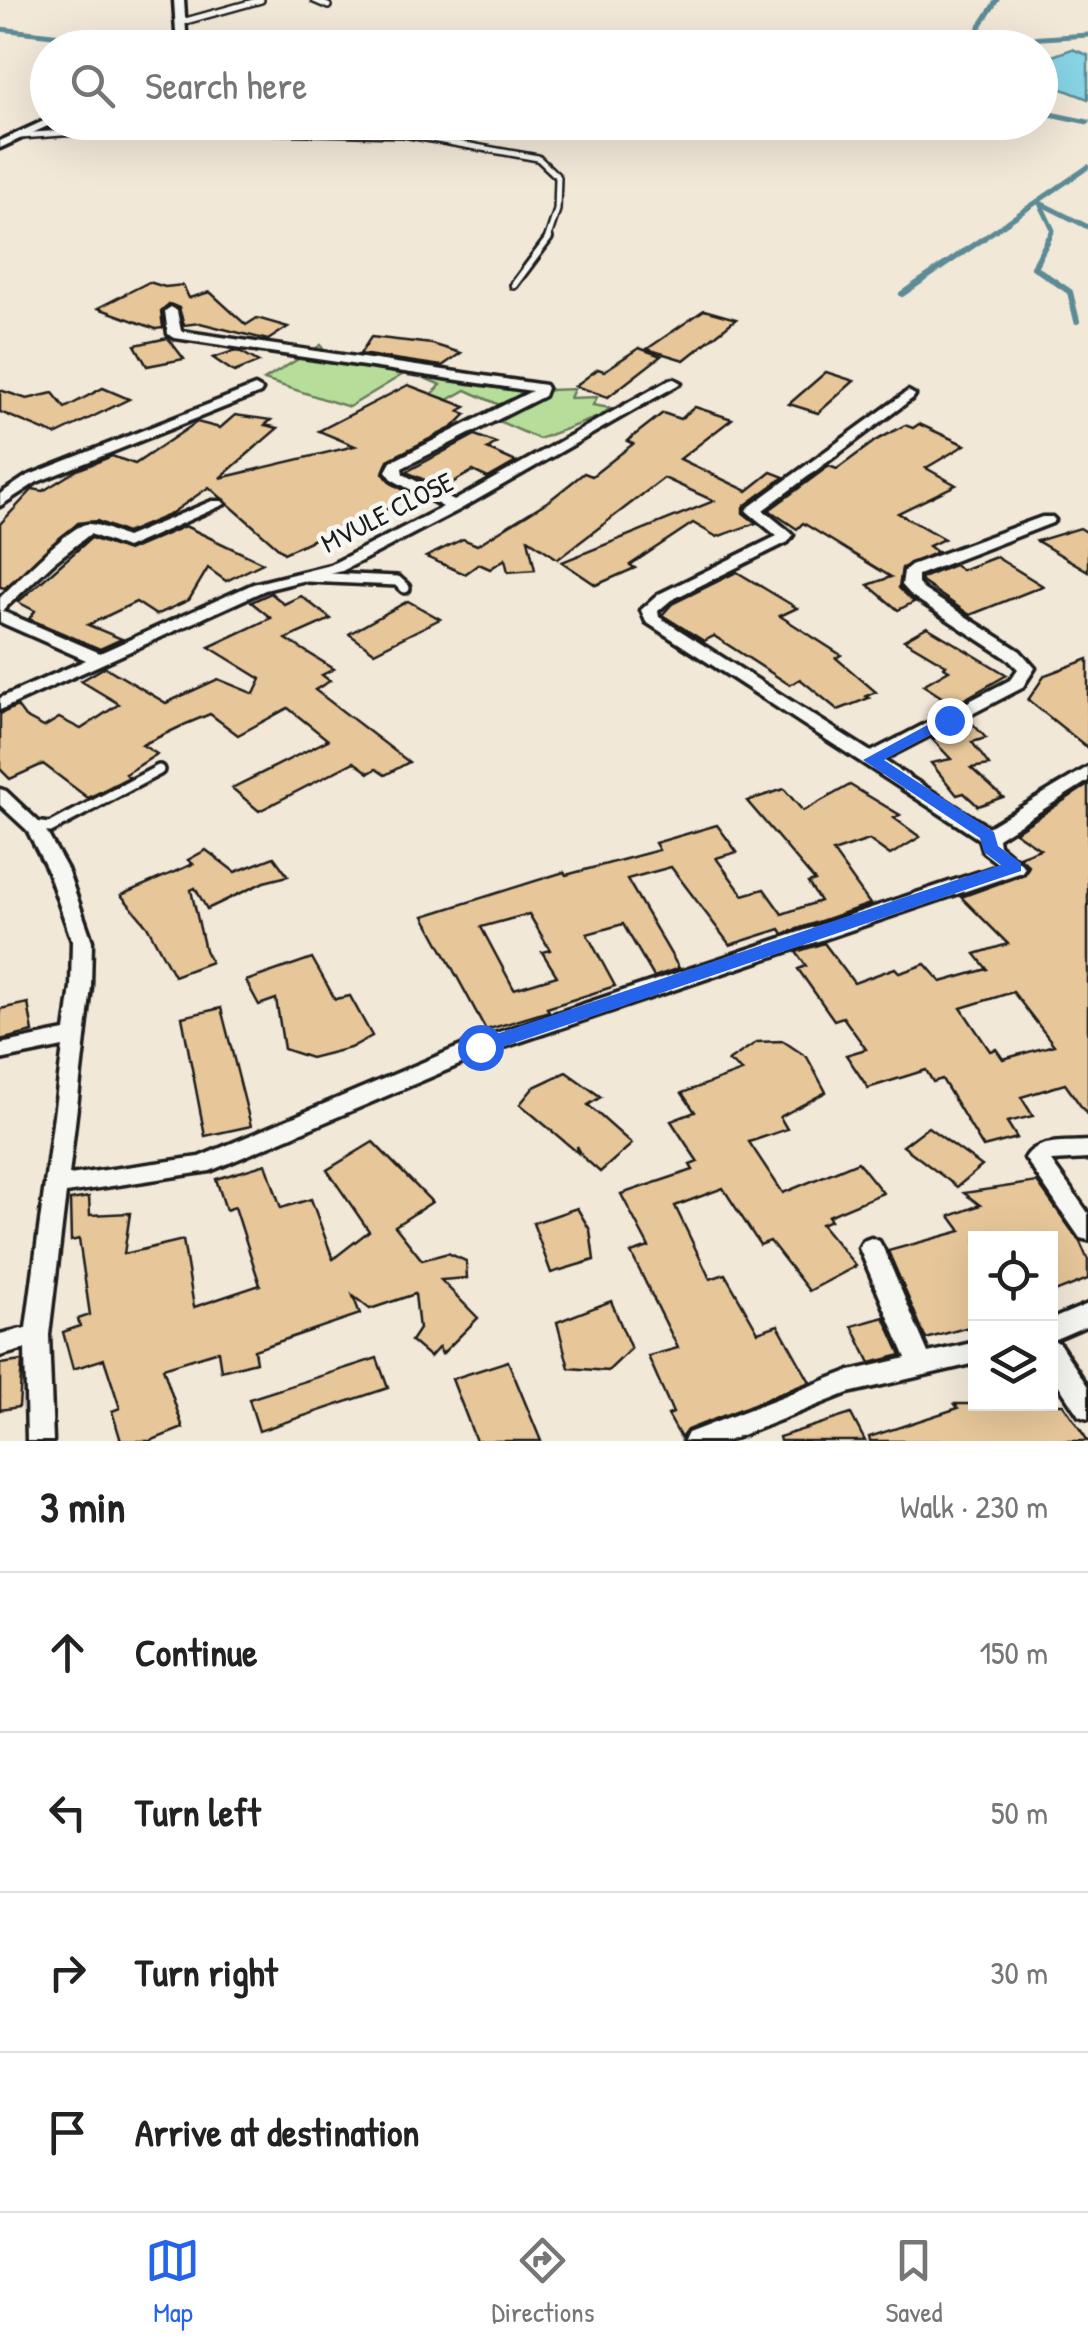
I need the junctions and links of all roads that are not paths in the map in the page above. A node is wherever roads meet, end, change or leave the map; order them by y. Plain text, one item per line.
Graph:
1 (179, 0) edge
2 (261, 0) edge
3 (314, 0) edge
4 (328, 6) dead end
5 (182, 22) junction
6 (182, 30) edge
7 (30, 131) edge
8 (30, 135) edge
9 (20, 136) junction
10 (444, 140) edge
11 (0, 146) edge
12 (514, 285) dead end
13 (171, 311) dead end
14 (674, 383) dead end
15 (255, 390) dead end
16 (908, 394) dead end
17 (0, 501) edge
18 (217, 504) dead end
19 (454, 508) junction
20 (1047, 520) dead end
21 (307, 577) junction
22 (405, 588) dead end
23 (0, 606) edge
24 (0, 616) edge
25 (101, 660) junction
26 (0, 705) edge
27 (872, 760) junction
28 (159, 770) dead end
29 (1088, 773) edge
30 (0, 795) edge
31 (34, 826) junction
32 (988, 836) junction
33 (74, 1037) junction
34 (0, 1052) edge
35 (1088, 1150) edge
36 (54, 1186) junction
37 (1088, 1231) edge
38 (871, 1248) dead end
39 (1088, 1314) edge
40 (1058, 1327) edge
41 (38, 1335) junction
42 (0, 1345) edge
43 (968, 1354) edge
44 (1058, 1362) edge
45 (921, 1365) junction
46 (1088, 1408) edge
47 (732, 1436) edge
48 (40, 1441) edge
49 (697, 1441) edge

1 - 5 street
2 - 5 lane
3 - 4 lane
5 - 6 street
7 - 9 street
8 - 9 lane
9 - 11 street
10 - 12 lane
13 - 19 street
14 - 19 street, MVULE CLOSE
15 - 17 street
16 - 27 street
18 - 23 street
19 - 21 street, MVULE CLOSE
20 - 27 street
21 - 22 lane
21 - 25 street, MVULE CLOSE
24 - 25 street
25 - 26 street, MVULE CLOSE
27 - 32 street
28 - 31 lane
29 - 32 street
30 - 31 street
31 - 33 street
32 - 36 street
33 - 34 street
33 - 36 street
35 - 37 street
36 - 41 street
38 - 45 street
39 - 40 street
41 - 42 street
41 - 48 street
43 - 45 street
44 - 46 street
45 - 47 street
47 - 49 street

